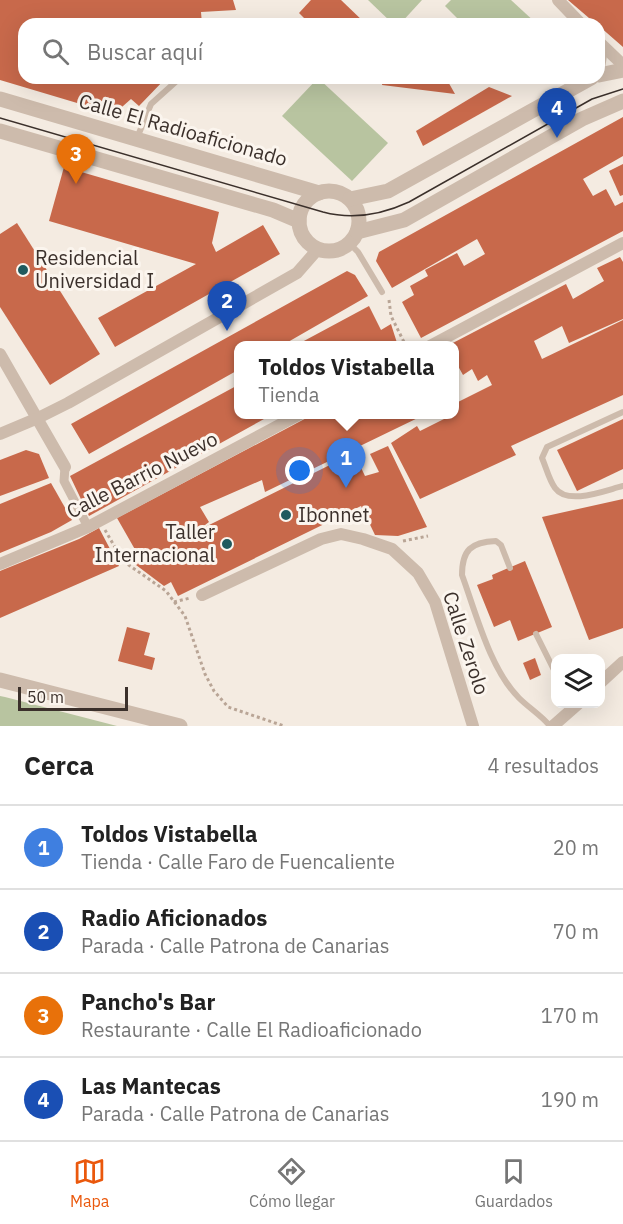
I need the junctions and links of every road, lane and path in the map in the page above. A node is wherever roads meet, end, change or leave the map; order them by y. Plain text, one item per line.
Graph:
1 (558, 0) edge
2 (575, 18) edge
3 (605, 48) edge
4 (623, 65) edge
5 (623, 69) edge
6 (605, 74) edge
7 (173, 84) edge
8 (580, 84) edge
9 (0, 99) edge
10 (623, 101) edge
11 (0, 131) edge
12 (136, 138) junction
13 (319, 193) junction
14 (350, 200) junction
15 (299, 220) junction
16 (353, 238) junction
17 (623, 243) edge
18 (318, 249) junction
19 (382, 292) joint
20 (404, 341) edge
21 (438, 341) edge
22 (0, 354) edge
23 (623, 412) edge
24 (38, 418) junction
25 (291, 419) edge
26 (0, 434) edge
27 (65, 467) joint
28 (623, 486) edge
29 (88, 527) junction
30 (106, 532) dead end
31 (428, 536) dead end
32 (388, 547) junction
33 (0, 564) edge
34 (510, 568) dead end
35 (202, 595) dead end
36 (536, 634) dead end
37 (623, 662) edge
38 (551, 666) edge
39 (605, 678) edge
40 (0, 680) edge
41 (572, 708) edge
42 (180, 726) edge
43 (284, 726) edge
44 (473, 726) edge
45 (552, 726) edge

1 - 2 street
3 - 4 street
5 - 6 street
7 - 12 lane
8 - 14 street
9 - 12 street, Calle El Radioaficionado
10 - 16 street
11 - 15 street
12 - 13 street, Calle El Radioaficionado
13 - 14 street
13 - 15 street
14 - 16 street
15 - 18 street
16 - 18 street
16 - 19 lane
17 - 21 street
18 - 24 street
19 - 20 path
22 - 24 street
23 - 28 lane
24 - 26 street
24 - 27 street
25 - 29 street, Calle Barrio Nuevo
27 - 29 street
29 - 33 street, Calle Barrio Nuevo
30 - 43 path
31 - 32 path
32 - 35 street
32 - 44 street, Calle Zerolo
34 - 45 lane
36 - 38 lane
37 - 39 street
40 - 42 street
41 - 45 street

